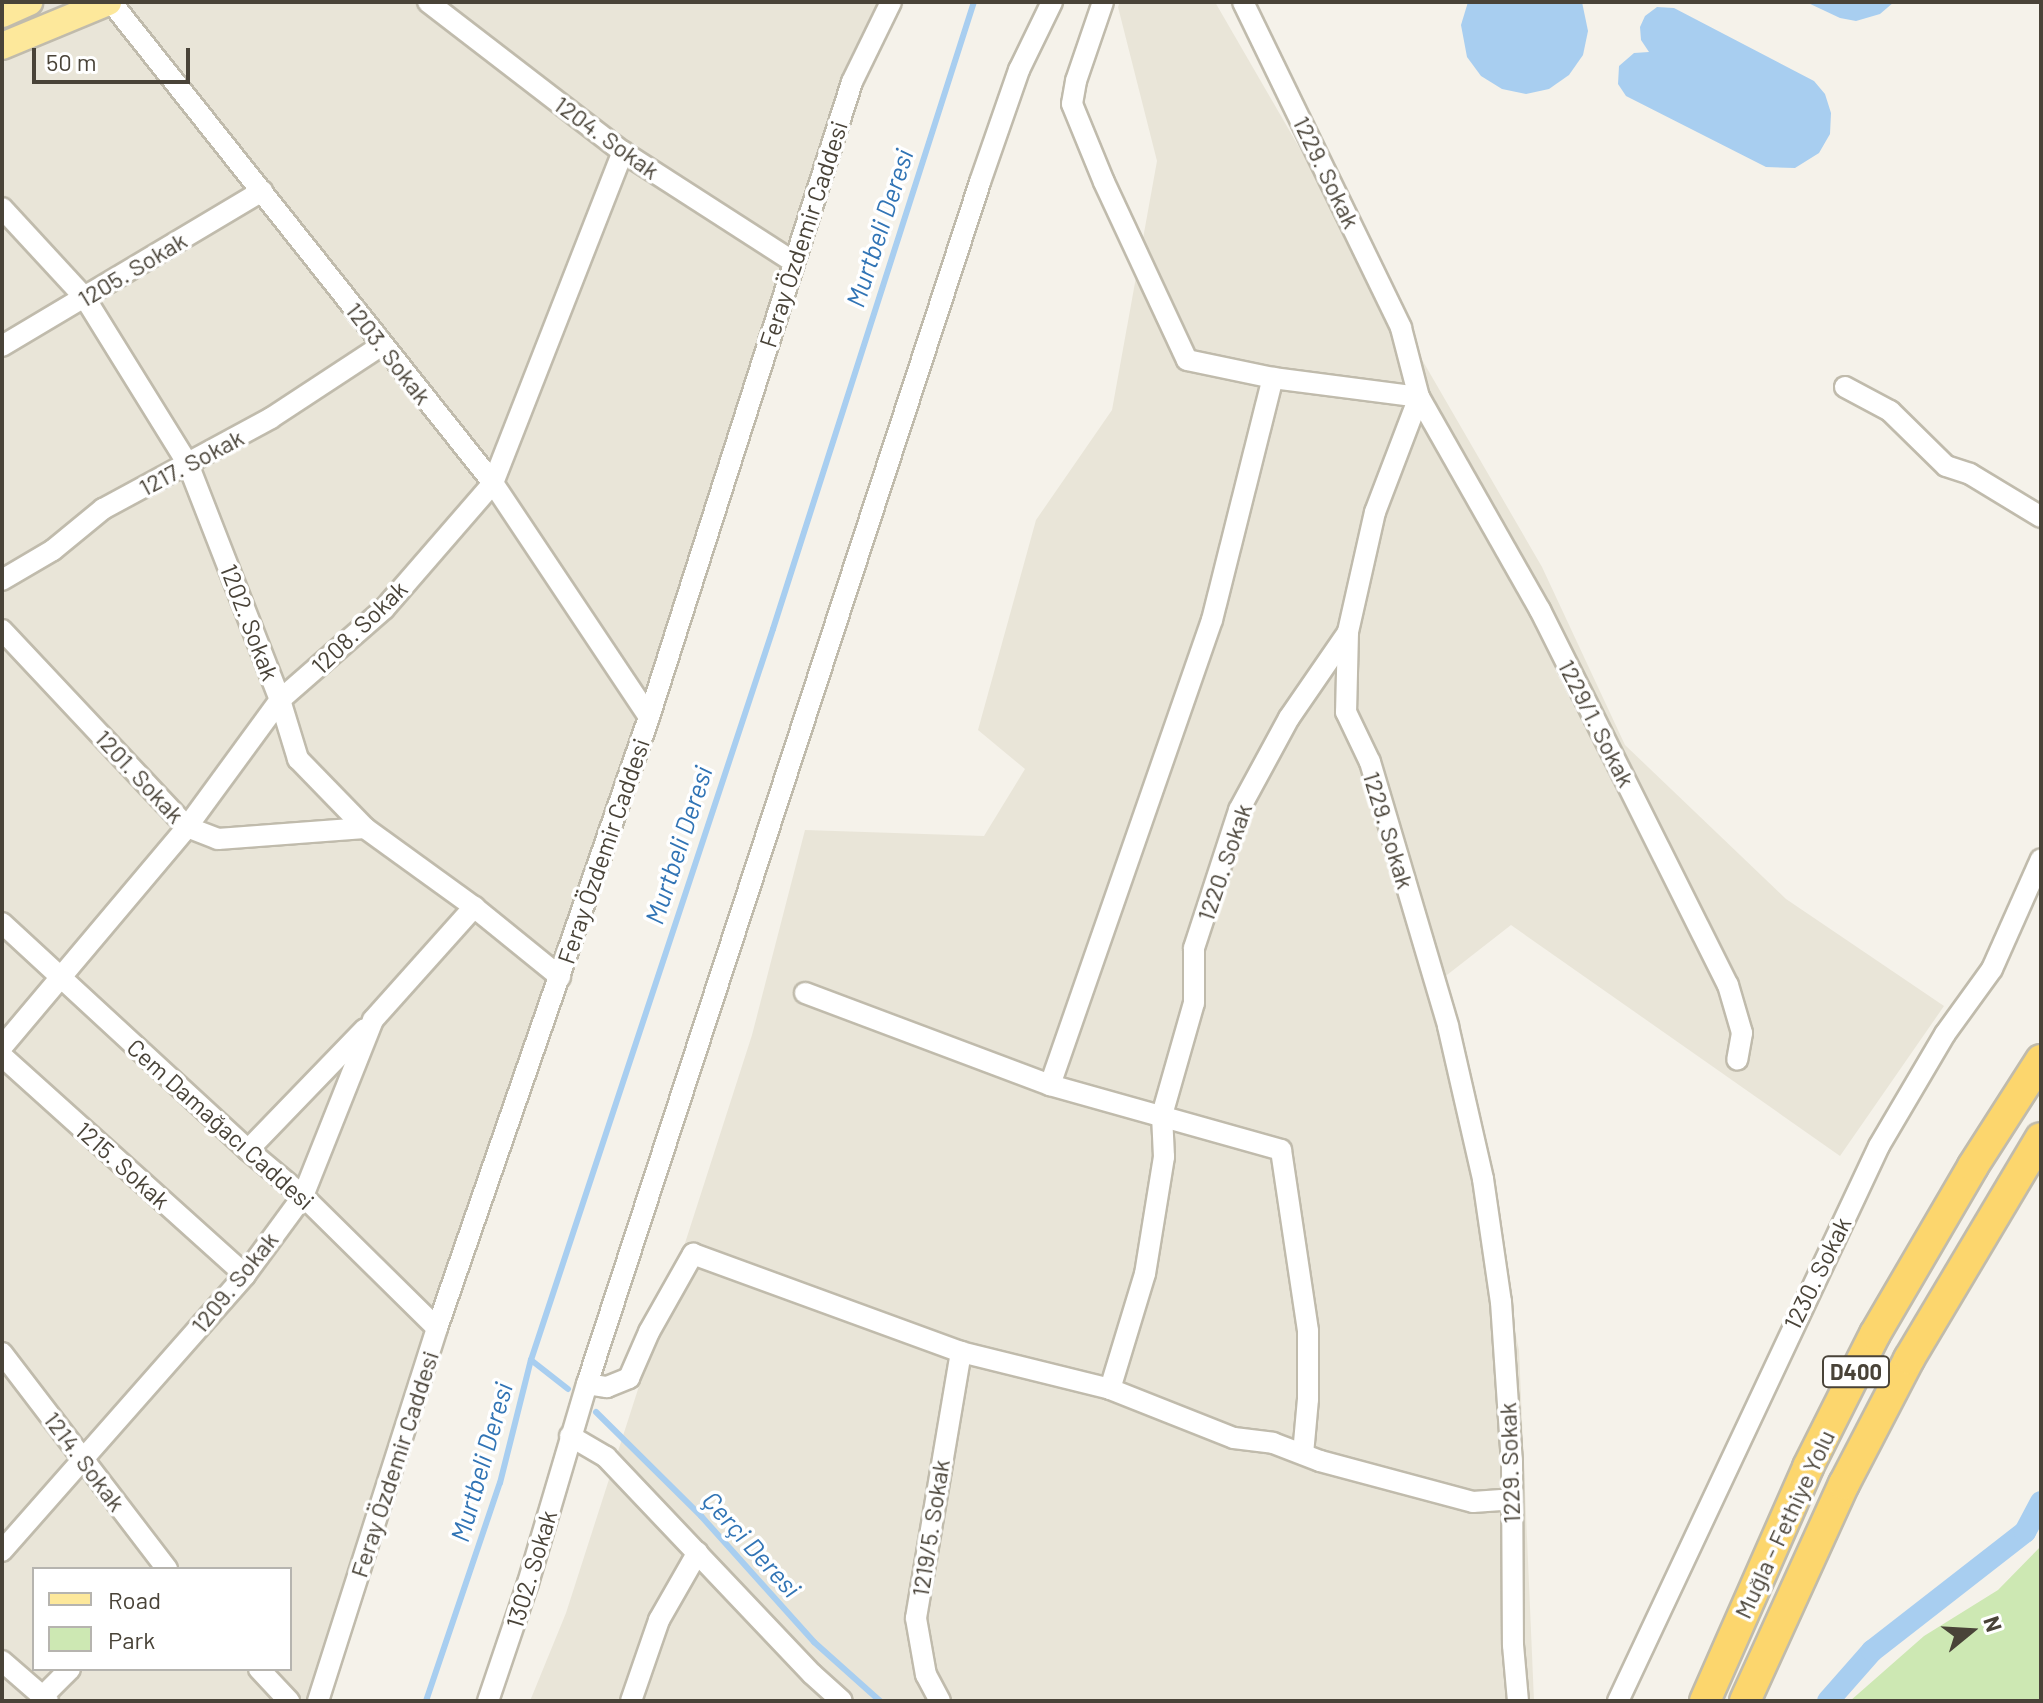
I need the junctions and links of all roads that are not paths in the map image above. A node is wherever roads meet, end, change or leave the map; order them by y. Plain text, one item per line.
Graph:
1 (29, 2) edge
2 (110, 2) edge
3 (428, 2) edge
4 (891, 2) edge
5 (1052, 2) edge
6 (1103, 2) edge
7 (1243, 2) edge
8 (70, 9) edge
9 (2, 14) edge
10 (2, 46) edge
11 (623, 152) junction
12 (262, 191) junction
13 (2, 208) edge
14 (794, 262) junction
15 (85, 298) junction
16 (382, 345) junction
17 (2, 346) edge
18 (1273, 378) junction
19 (1845, 387) dead end
20 (1419, 397) junction
21 (188, 464) junction
22 (493, 483) junction
23 (2041, 517) edge
24 (2, 580) edge
25 (2, 630) edge
26 (1348, 632) junction
27 (280, 700) junction
28 (649, 717) junction
29 (187, 827) junction
30 (365, 828) junction
31 (2041, 859) edge
32 (474, 907) junction
33 (2, 923) edge
34 (560, 977) junction
35 (62, 980) junction
36 (805, 993) dead end
37 (373, 1020) junction
38 (2, 1047) edge
39 (2, 1056) edge
40 (1737, 1060) dead end
41 (2041, 1060) edge
42 (1050, 1085) junction
43 (1162, 1115) junction
44 (2041, 1138) edge
45 (248, 1150) junction
46 (303, 1196) junction
47 (245, 1275) junction
48 (437, 1328) junction
49 (961, 1352) junction
50 (2, 1353) edge
51 (587, 1384) junction
52 (1110, 1389) junction
53 (570, 1436) junction
54 (1303, 1454) junction
55 (82, 1457) junction
56 (1512, 1499) junction
57 (2, 1551) edge
58 (698, 1552) junction
59 (165, 1567) edge
60 (2, 1661) edge
61 (68, 1671) edge
62 (261, 1671) edge
63 (45, 1699) edge
64 (289, 1701) edge
65 (318, 1701) edge
66 (488, 1701) edge
67 (631, 1701) edge
68 (842, 1701) edge
69 (940, 1701) edge
70 (1518, 1701) edge
71 (1618, 1701) edge
72 (1705, 1701) edge
73 (1745, 1701) edge

1 - 9 main road
2 - 8 main road
2 - 12 street, 1203. Sokak
3 - 11 street, 1204. Sokak
4 - 14 street, Feray Özdemir Caddesi
5 - 51 street, 1302. Sokak
6 - 18 street
7 - 20 street, 1229. Sokak
8 - 10 main road
11 - 14 street, 1204. Sokak
11 - 22 street, 1208. Sokak
12 - 15 street, 1205. Sokak
12 - 16 street, 1203. Sokak
13 - 15 street, 1202. Sokak
14 - 28 street, Feray Özdemir Caddesi
15 - 17 street, 1205. Sokak
15 - 21 street, 1202. Sokak
16 - 21 street, 1217. Sokak
16 - 22 street, 1203. Sokak
18 - 20 street
18 - 42 street
19 - 23 street
20 - 26 street, 1229. Sokak
20 - 40 street, 1229/1. Sokak
21 - 24 street, 1217. Sokak
21 - 27 street, 1202. Sokak
22 - 27 street, 1208. Sokak
22 - 28 street, 1203. Sokak
25 - 29 street, 1201. Sokak
26 - 43 street, 1220. Sokak
26 - 56 street, 1229. Sokak
27 - 29 street, 1208. Sokak
27 - 30 street, 1202. Sokak
28 - 34 street, Feray Özdemir Caddesi
29 - 30 street, 1201. Sokak
29 - 35 street, 1208. Sokak
30 - 32 street, 1202. Sokak
31 - 71 street, 1230. Sokak
32 - 34 street, 1202. Sokak
32 - 37 street, 1209. Sokak
33 - 35 street, Cem Damağacı Caddesi
34 - 48 street, Feray Özdemir Caddesi
35 - 38 street, 1208. Sokak
35 - 45 street, Cem Damağacı Caddesi
36 - 42 street
37 - 45 street
37 - 46 street, 1209. Sokak
39 - 47 street, 1215. Sokak
41 - 72 highway, Muğla - Fethiye Yolu / D400
42 - 43 street
43 - 52 street, 1220. Sokak
43 - 54 street
44 - 73 highway, Muğla - Fethiye Yolu / D400
45 - 46 street, Cem Damağacı Caddesi
46 - 47 street, 1209. Sokak
46 - 48 street, Cem Damağacı Caddesi
47 - 55 street, 1209. Sokak
48 - 65 street, Feray Özdemir Caddesi
49 - 51 street
49 - 52 street
49 - 69 street, 1219/5. Sokak
50 - 55 street, 1214. Sokak
51 - 53 street, 1302. Sokak
52 - 54 street
53 - 58 street
53 - 66 street, 1302. Sokak
54 - 56 street
55 - 57 street, 1209. Sokak
55 - 59 street, 1214. Sokak
56 - 70 street, 1229. Sokak
58 - 67 street
58 - 68 street
60 - 63 street
61 - 63 street
62 - 64 street

